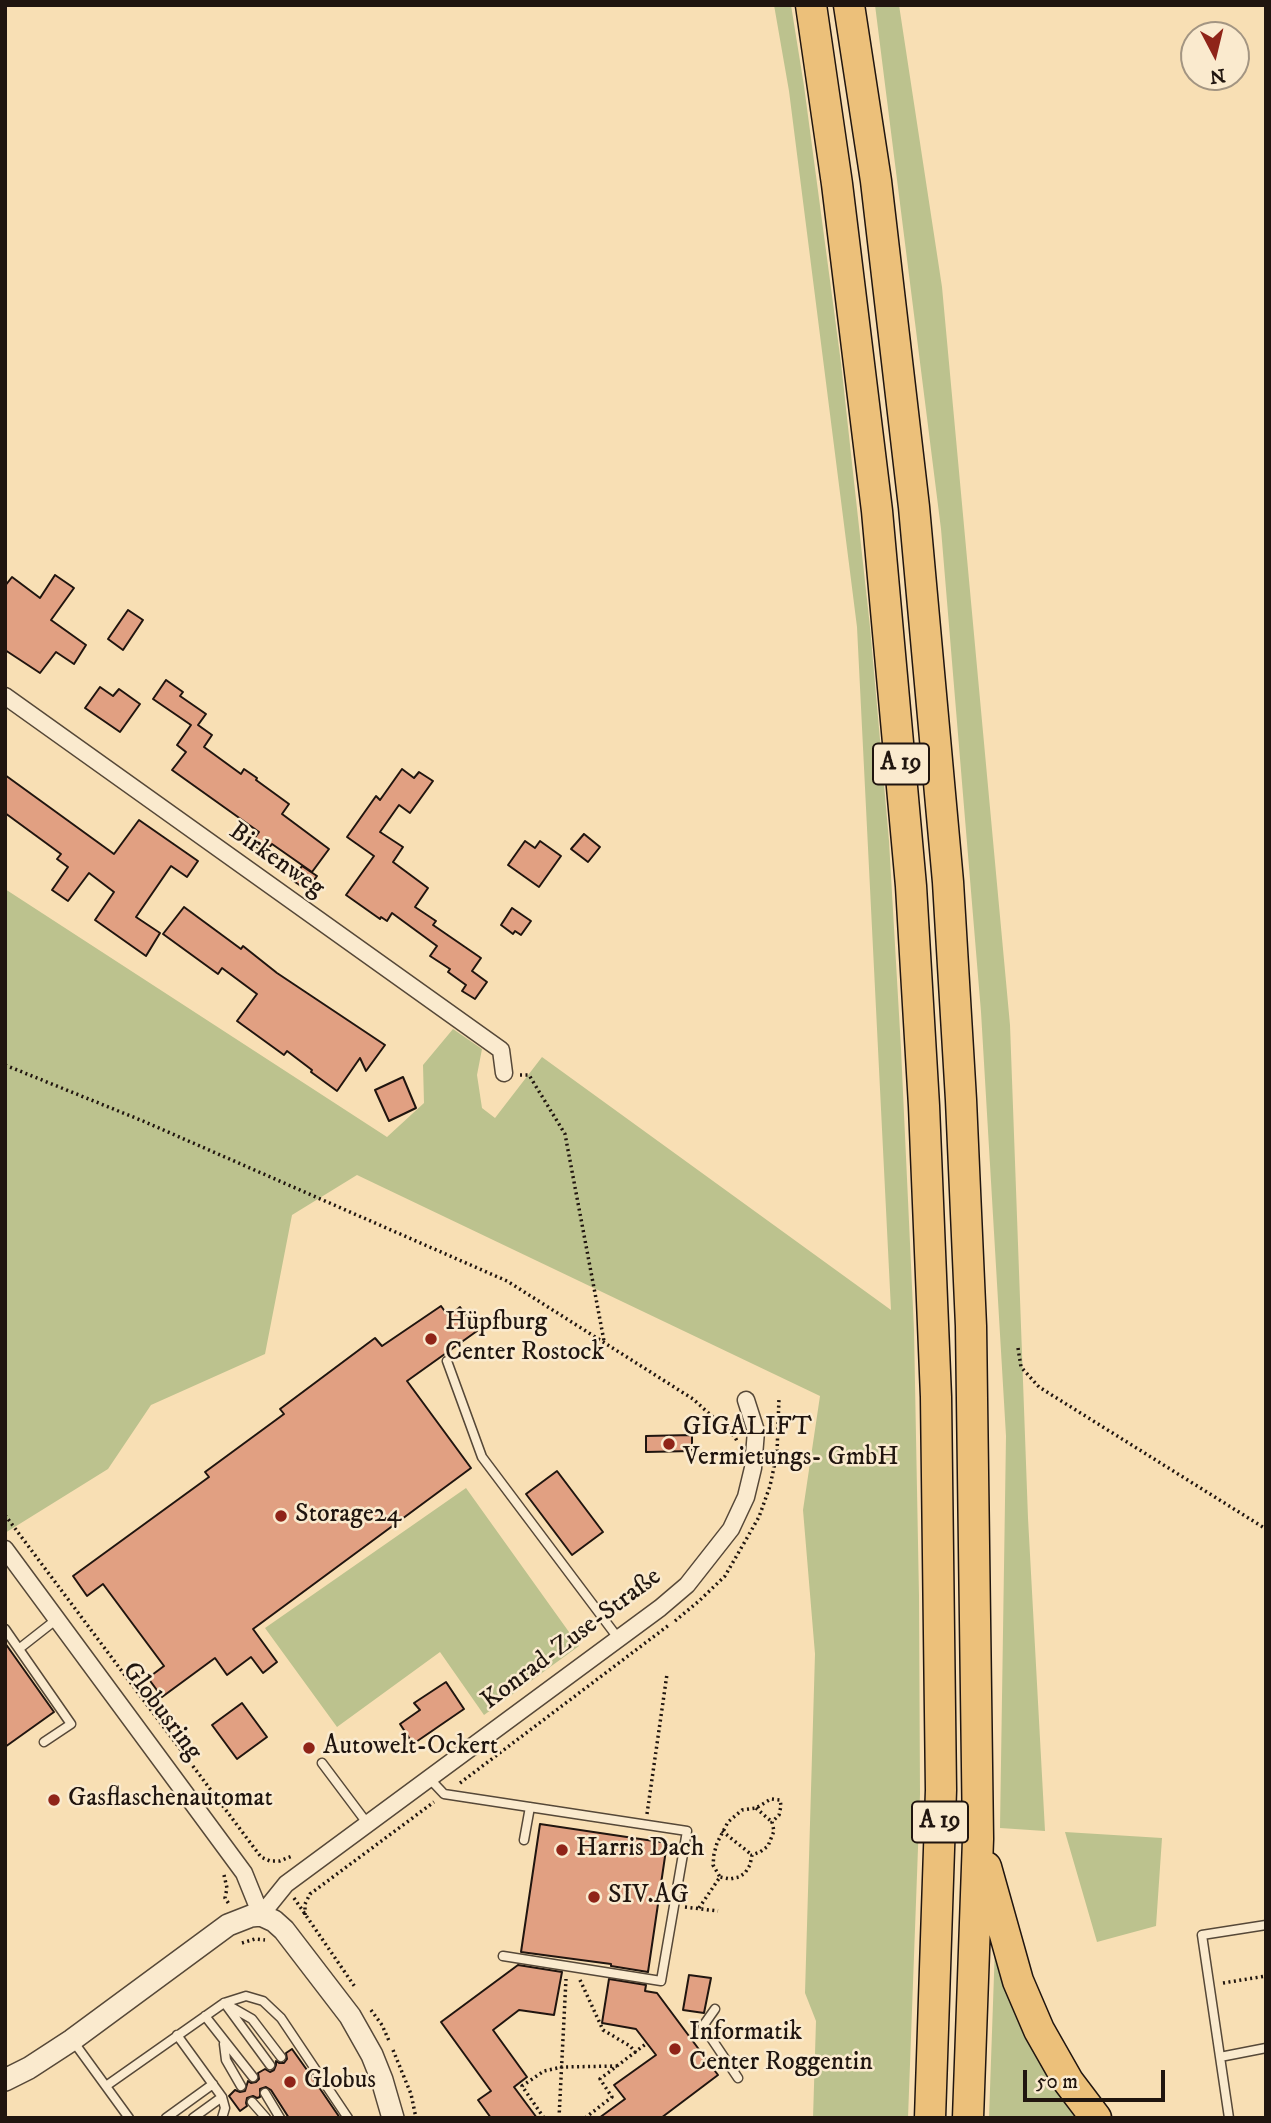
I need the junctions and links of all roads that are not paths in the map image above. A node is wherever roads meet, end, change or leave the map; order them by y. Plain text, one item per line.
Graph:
1 (811, 5) edge
2 (849, 5) edge
3 (5, 696) edge
4 (504, 1073) road end
5 (447, 1361) dead end
6 (746, 1400) dead end
7 (5, 1549) edge
8 (57, 1619) junction
9 (5, 1629) edge
10 (618, 1638) junction
11 (20, 1648) junction
12 (44, 1742) dead end
13 (322, 1763) dead end
14 (428, 1777) junction
15 (530, 1807) junction
16 (367, 1823) junction
17 (978, 1839) junction
18 (524, 1840) dead end
19 (273, 1922) junction
20 (1266, 1925) edge
21 (503, 1956) dead end
22 (224, 2003) junction
23 (715, 2009) dead end
24 (205, 2016) junction
25 (177, 2035) junction
26 (72, 2040) junction
27 (223, 2042) junction
28 (1266, 2048) edge
29 (281, 2057) dead end
30 (1220, 2057) junction
31 (270, 2065) dead end
32 (253, 2077) dead end
33 (738, 2078) dead end
34 (5, 2080) edge
35 (213, 2084) junction
36 (106, 2086) junction
37 (241, 2086) dead end
38 (265, 2093) dead end
39 (222, 2097) junction
40 (253, 2102) dead end
41 (129, 2118) edge
42 (166, 2118) edge
43 (193, 2118) edge
44 (222, 2118) edge
45 (266, 2118) edge
46 (280, 2118) edge
47 (348, 2118) edge
48 (393, 2118) edge
49 (930, 2118) edge
50 (968, 2118) edge
51 (1096, 2118) edge
52 (1229, 2118) edge

1 - 49 highway, A 19
2 - 17 highway, A 19
3 - 4 street, Birkenweg
5 - 10 lane
6 - 10 street, Konrad-Zuse-Straße
7 - 8 street, Globusring
8 - 11 lane
8 - 19 street, Globusring
9 - 11 lane
10 - 14 street, Konrad-Zuse-Straße
11 - 12 lane
13 - 16 lane
14 - 15 lane
14 - 16 street, Konrad-Zuse-Straße
15 - 18 lane
15 - 21 lane
16 - 19 street, Konrad-Zuse-Straße
17 - 50 highway, A 19
17 - 51 highway
19 - 26 street
19 - 48 street
20 - 30 lane
22 - 24 lane
22 - 29 lane
22 - 31 lane
22 - 47 lane
23 - 33 lane
24 - 25 lane
24 - 27 lane
25 - 35 lane
25 - 36 lane
26 - 34 street
26 - 36 lane
27 - 32 lane
27 - 37 lane
28 - 30 lane
30 - 52 lane
35 - 39 lane
35 - 42 lane
36 - 41 lane
38 - 46 lane
39 - 43 lane
39 - 44 lane
40 - 45 lane

